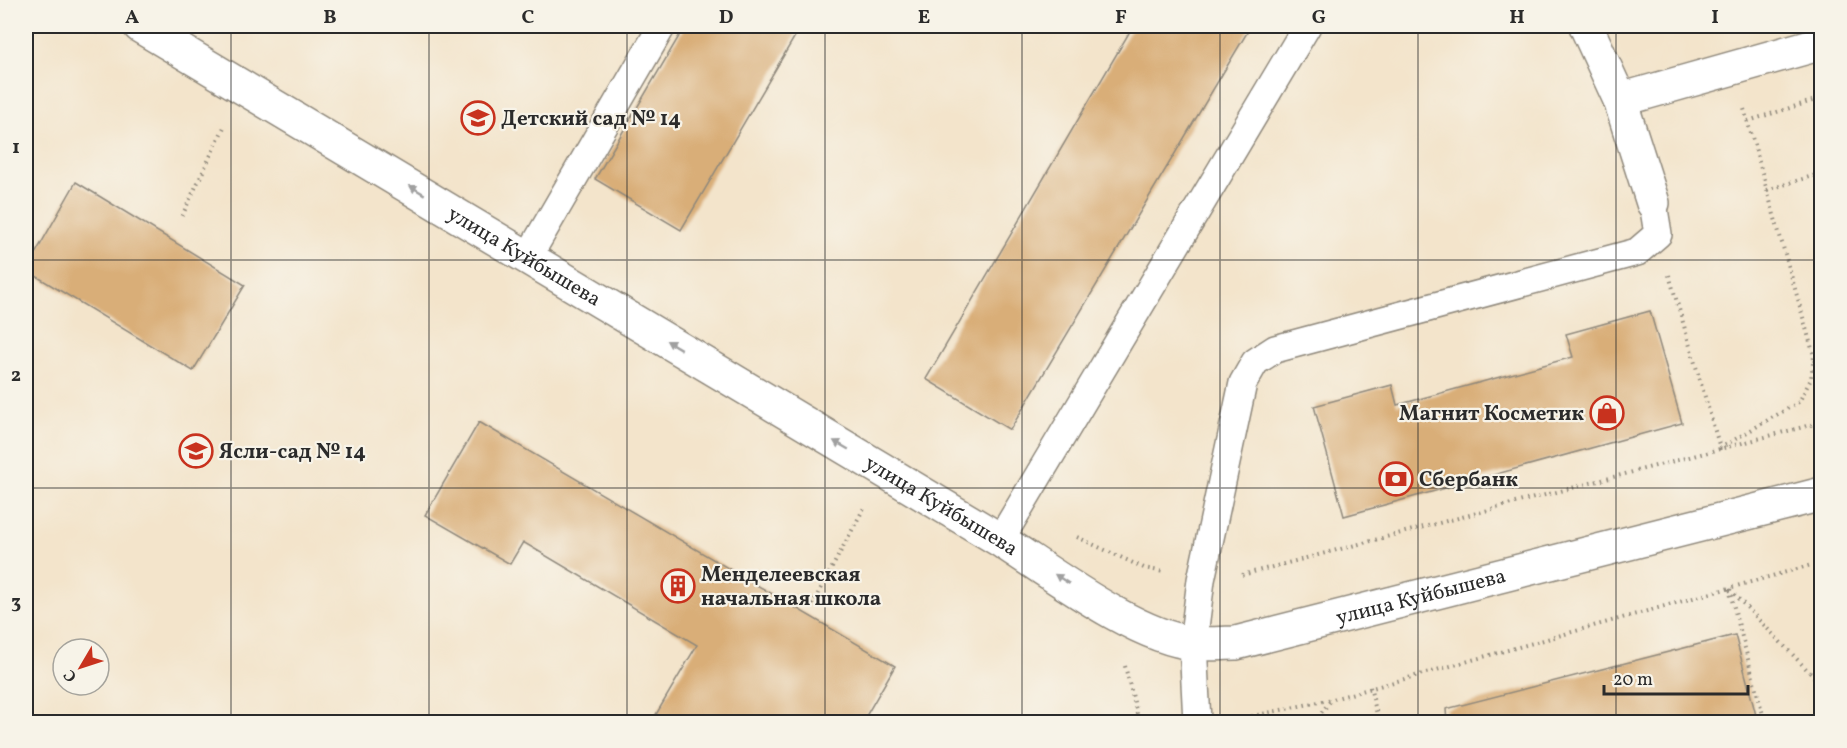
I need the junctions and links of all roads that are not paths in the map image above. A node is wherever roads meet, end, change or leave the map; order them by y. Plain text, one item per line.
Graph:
1 (140, 26) edge
2 (662, 26) edge
3 (1307, 26) edge
4 (1586, 26) edge
5 (1821, 44) edge
6 (1620, 100) junction
7 (1655, 219) joint
8 (528, 257) junction
9 (1821, 494) edge
10 (1000, 540) junction
11 (1193, 643) junction
12 (1197, 723) edge

8 -> 1 street, улица Куйбышева
2 - 8 lane
3 - 10 lane
4 - 6 street
5 - 6 street
6 - 7 street
7 - 11 lane
10 -> 8 street, улица Куйбышева
9 - 11 street, улица Куйбышева
11 -> 10 street, улица Куйбышева
11 - 12 lane

